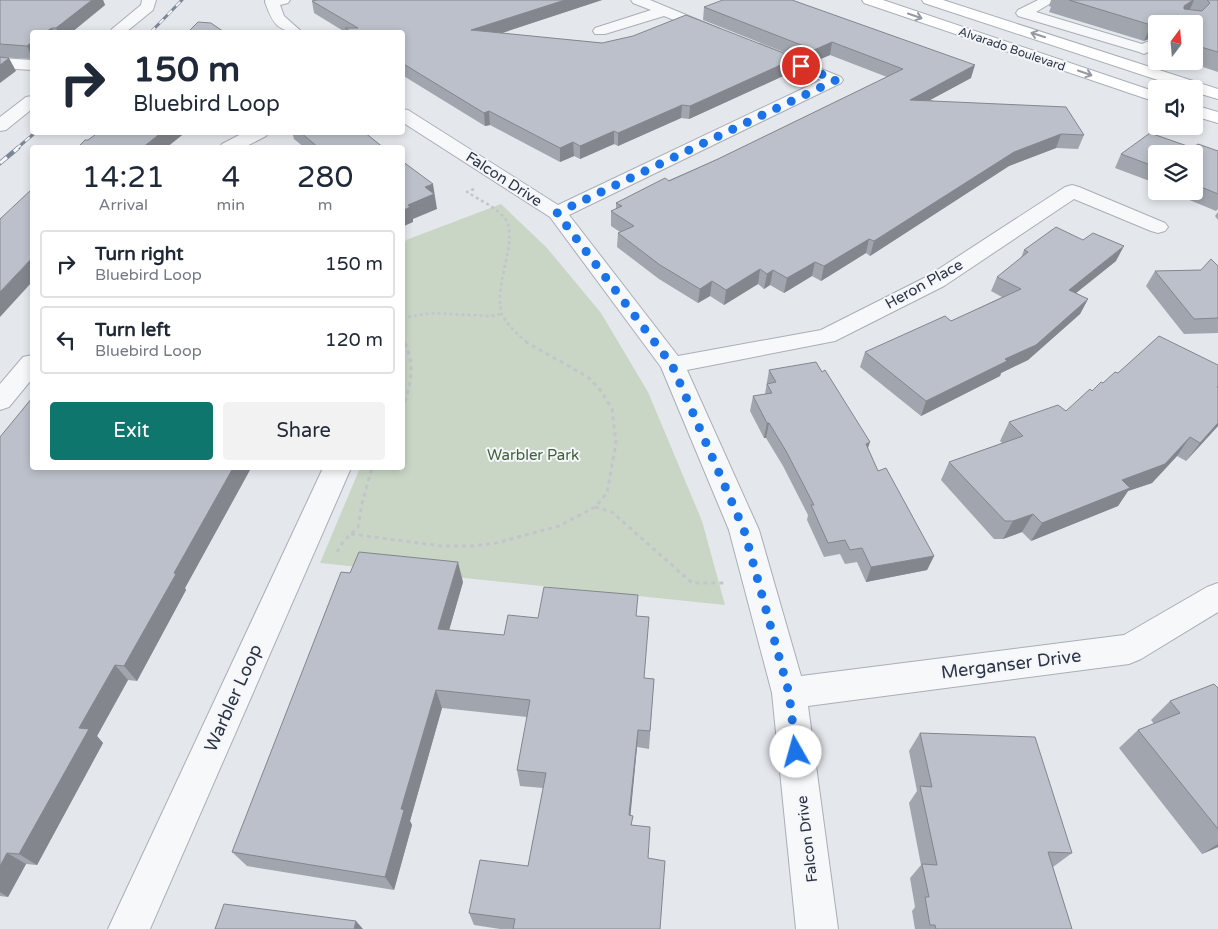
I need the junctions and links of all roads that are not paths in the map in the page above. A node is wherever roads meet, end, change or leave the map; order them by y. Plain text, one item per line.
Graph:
1 (149, 0) edge
2 (638, 0) edge
3 (869, 0) edge
4 (929, 0) edge
5 (1049, 0) edge
6 (276, 1) edge
7 (664, 11) junction
8 (119, 30) edge
9 (293, 30) edge
10 (600, 31) dead end
11 (727, 36) edge
12 (745, 44) edge
13 (1148, 47) edge
14 (0, 63) edge
15 (30, 65) edge
16 (1148, 94) edge
17 (1218, 94) edge
18 (30, 103) edge
19 (1203, 113) edge
20 (405, 116) edge
21 (1218, 118) edge
22 (0, 126) edge
23 (254, 135) edge
24 (234, 145) edge
25 (557, 213) junction
26 (1158, 227) dead end
27 (30, 365) edge
28 (672, 365) junction
29 (0, 401) edge
30 (336, 470) edge
31 (1218, 596) edge
32 (789, 693) junction
33 (129, 929) edge
34 (817, 929) edge

1 - 8 street
2 - 7 street
3 -> 16 main road, Alvarado Boulevard
17 -> 4 main road, Alvarado Boulevard
5 - 13 street
6 - 9 street
7 - 10 street
7 - 11 street
12 - 25 street
14 - 15 street
18 - 22 street
19 - 21 main road
20 - 25 street, Falcon Drive
23 - 24 street
25 - 28 street, Falcon Drive
26 - 28 street, Heron Place
27 - 29 street
28 - 32 street, Falcon Drive
30 - 33 street, Warbler Loop
31 - 32 street, Merganser Drive
32 - 34 street, Falcon Drive

